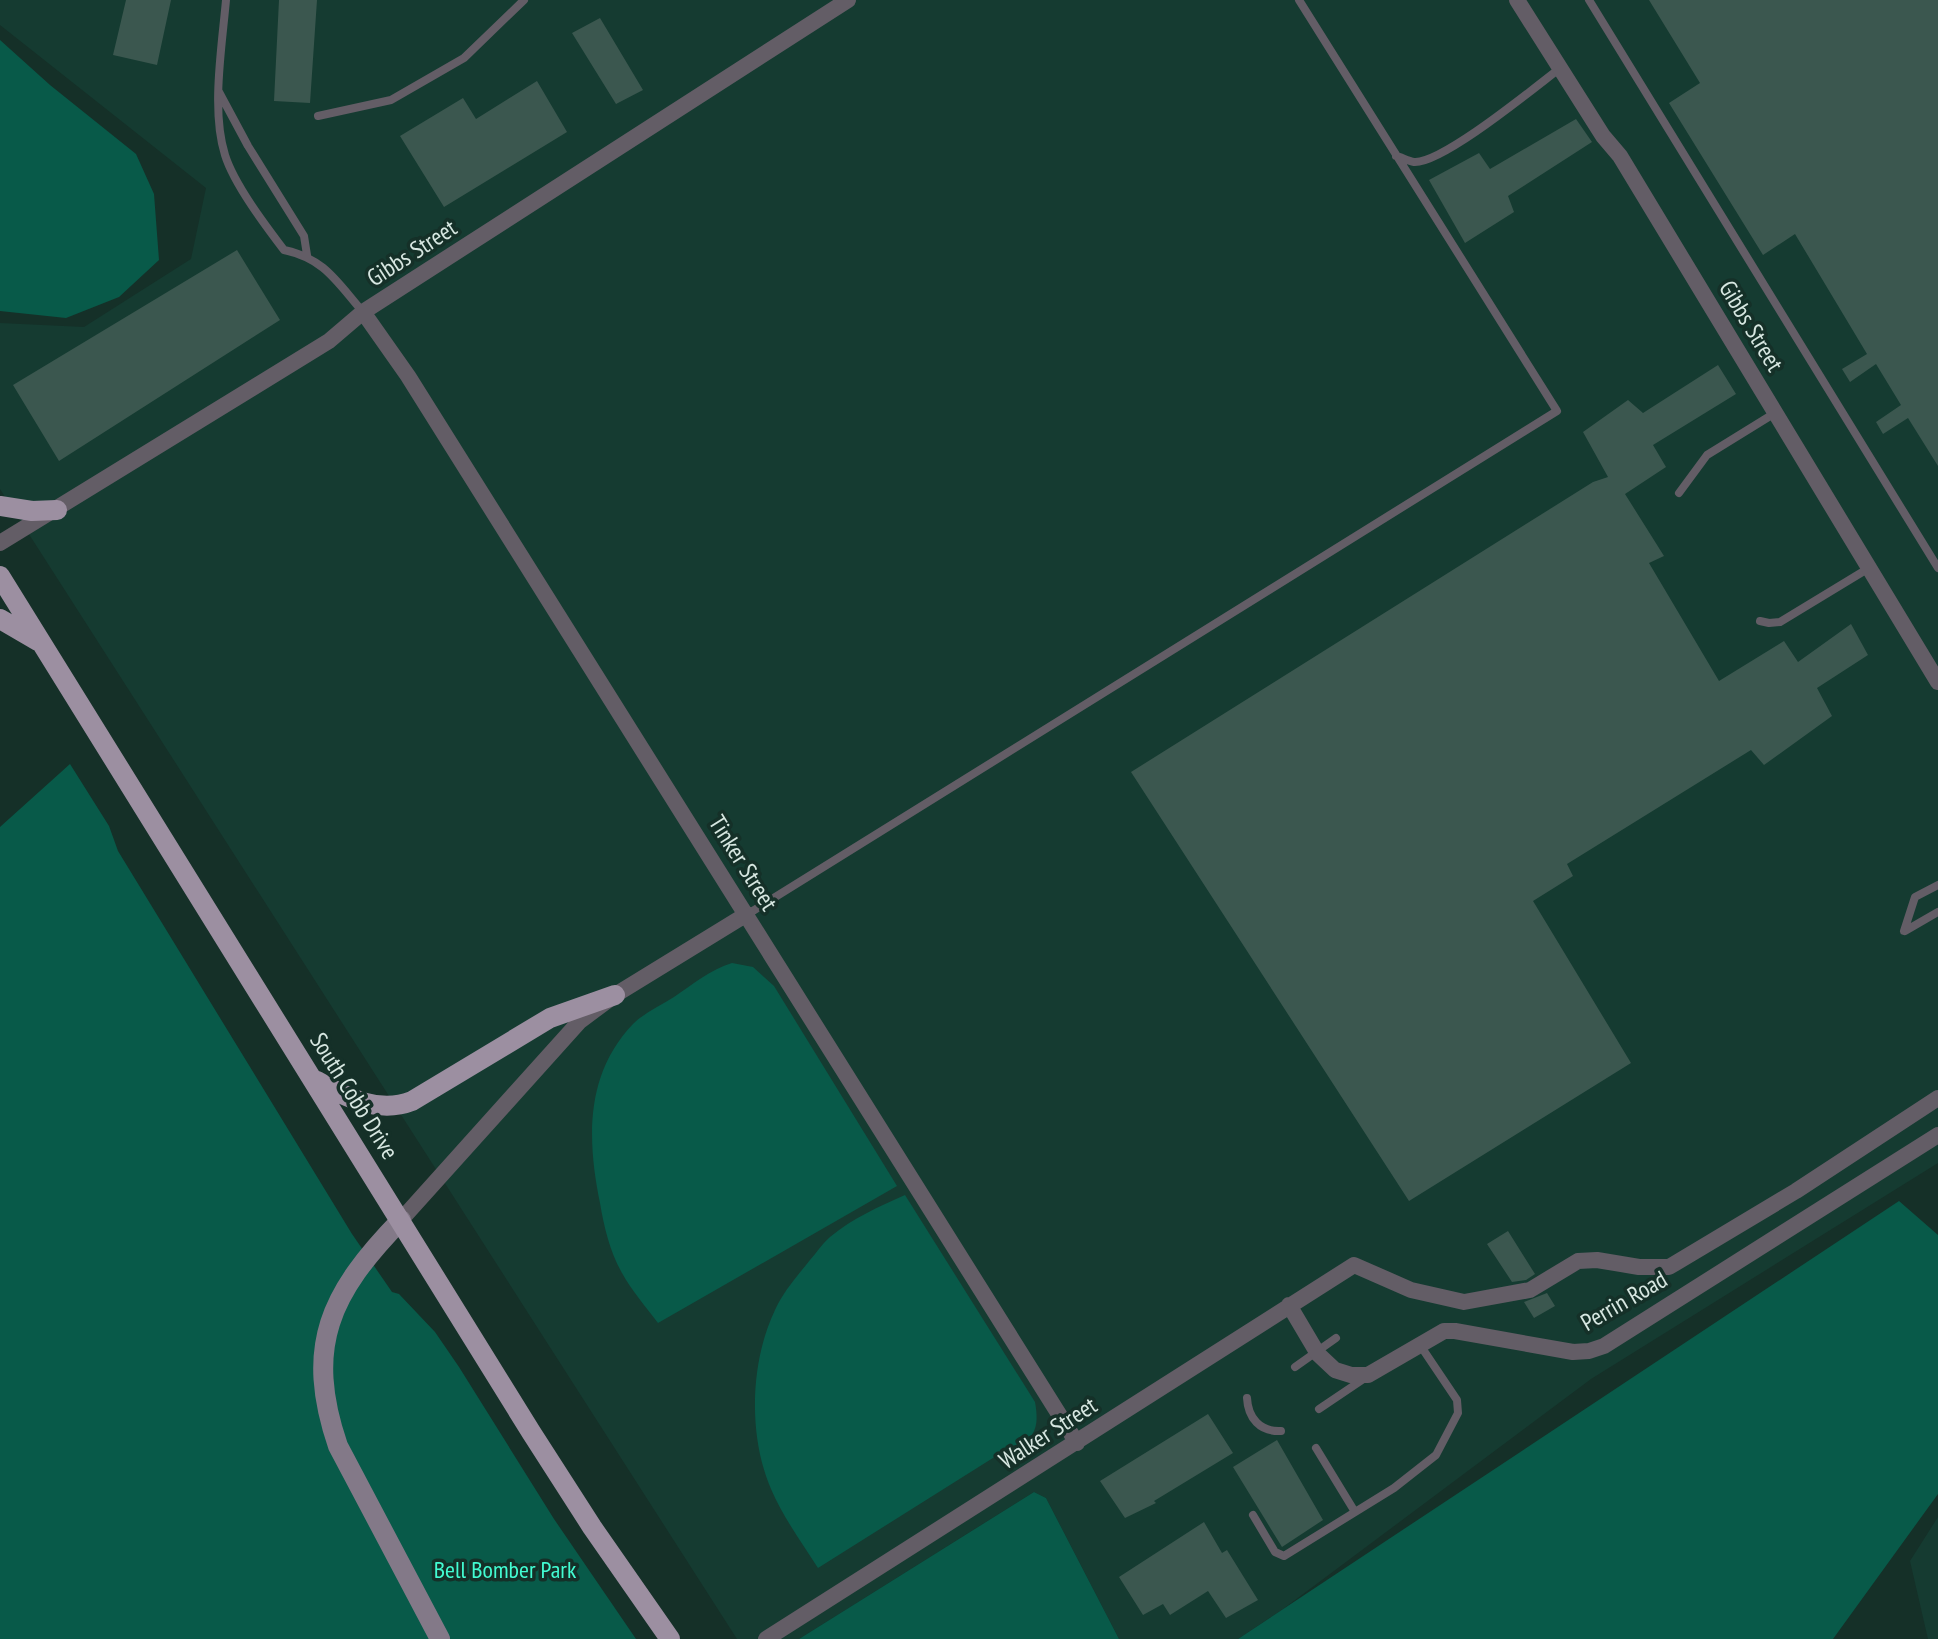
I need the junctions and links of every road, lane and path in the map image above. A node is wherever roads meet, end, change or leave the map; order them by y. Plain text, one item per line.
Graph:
1 (226, 0) edge
2 (524, 0) edge
3 (848, 0) edge
4 (1299, 0) edge
5 (1517, 0) edge
6 (1589, 0) edge
7 (1559, 69) junction
8 (218, 91) junction
9 (318, 116) dead end
10 (1396, 156) junction
11 (307, 255) junction
12 (363, 312) junction
13 (1776, 413) junction
14 (1679, 493) dead end
15 (0, 506) edge
16 (57, 510) junction
17 (0, 543) edge
18 (1869, 568) junction
19 (1938, 568) edge
20 (0, 576) edge
21 (0, 619) edge
22 (1760, 621) dead end
23 (42, 643) junction
24 (1938, 682) edge
25 (1938, 885) edge
26 (1938, 912) edge
27 (747, 914) junction
28 (615, 995) junction
29 (314, 1079) junction
30 (1938, 1098) edge
31 (1938, 1135) edge
32 (401, 1220) junction
33 (1289, 1305) junction
34 (1336, 1338) dead end
35 (1419, 1344) junction
36 (1316, 1350) junction
37 (1295, 1367) dead end
38 (1368, 1375) junction
39 (1247, 1398) dead end
40 (1319, 1409) dead end
41 (1281, 1431) dead end
42 (1077, 1443) junction
43 (1316, 1448) dead end
44 (1355, 1512) junction
45 (1253, 1515) dead end
46 (440, 1639) edge
47 (670, 1639) edge
48 (766, 1639) edge

1 - 8 lane
2 - 9 lane
3 - 12 street, Gibbs Street
4 - 10 lane
5 - 7 street, Gibbs Street
6 - 19 lane
7 - 10 lane
7 - 13 street, Gibbs Street
8 - 11 lane
8 - 11 lane
10 - 27 lane
11 - 12 lane
12 - 16 street, Gibbs Street
12 - 27 street, Tinker Street
13 - 14 lane
13 - 18 street, Gibbs Street
15 - 16 main road
16 - 17 street, Gibbs Street
18 - 22 lane
18 - 24 street, Gibbs Street
20 - 23 main road, South Cobb Drive
21 - 23 main road
23 - 29 main road, South Cobb Drive
25 - 26 lane
27 - 28 street
27 - 42 street, Tinker Street
28 - 29 main road
28 - 32 street
29 - 32 main road, South Cobb Drive
30 - 33 street, Walker Street
31 - 35 street, Perrin Road
32 - 46 main road
32 - 47 main road, South Cobb Drive
33 - 36 street
33 - 42 street, Walker Street
34 - 36 lane
35 - 38 street, Perrin Road
35 - 44 lane
36 - 37 lane
36 - 38 street
38 - 40 lane
39 - 41 lane
42 - 48 street, Walker Street
43 - 44 lane
44 - 45 lane

